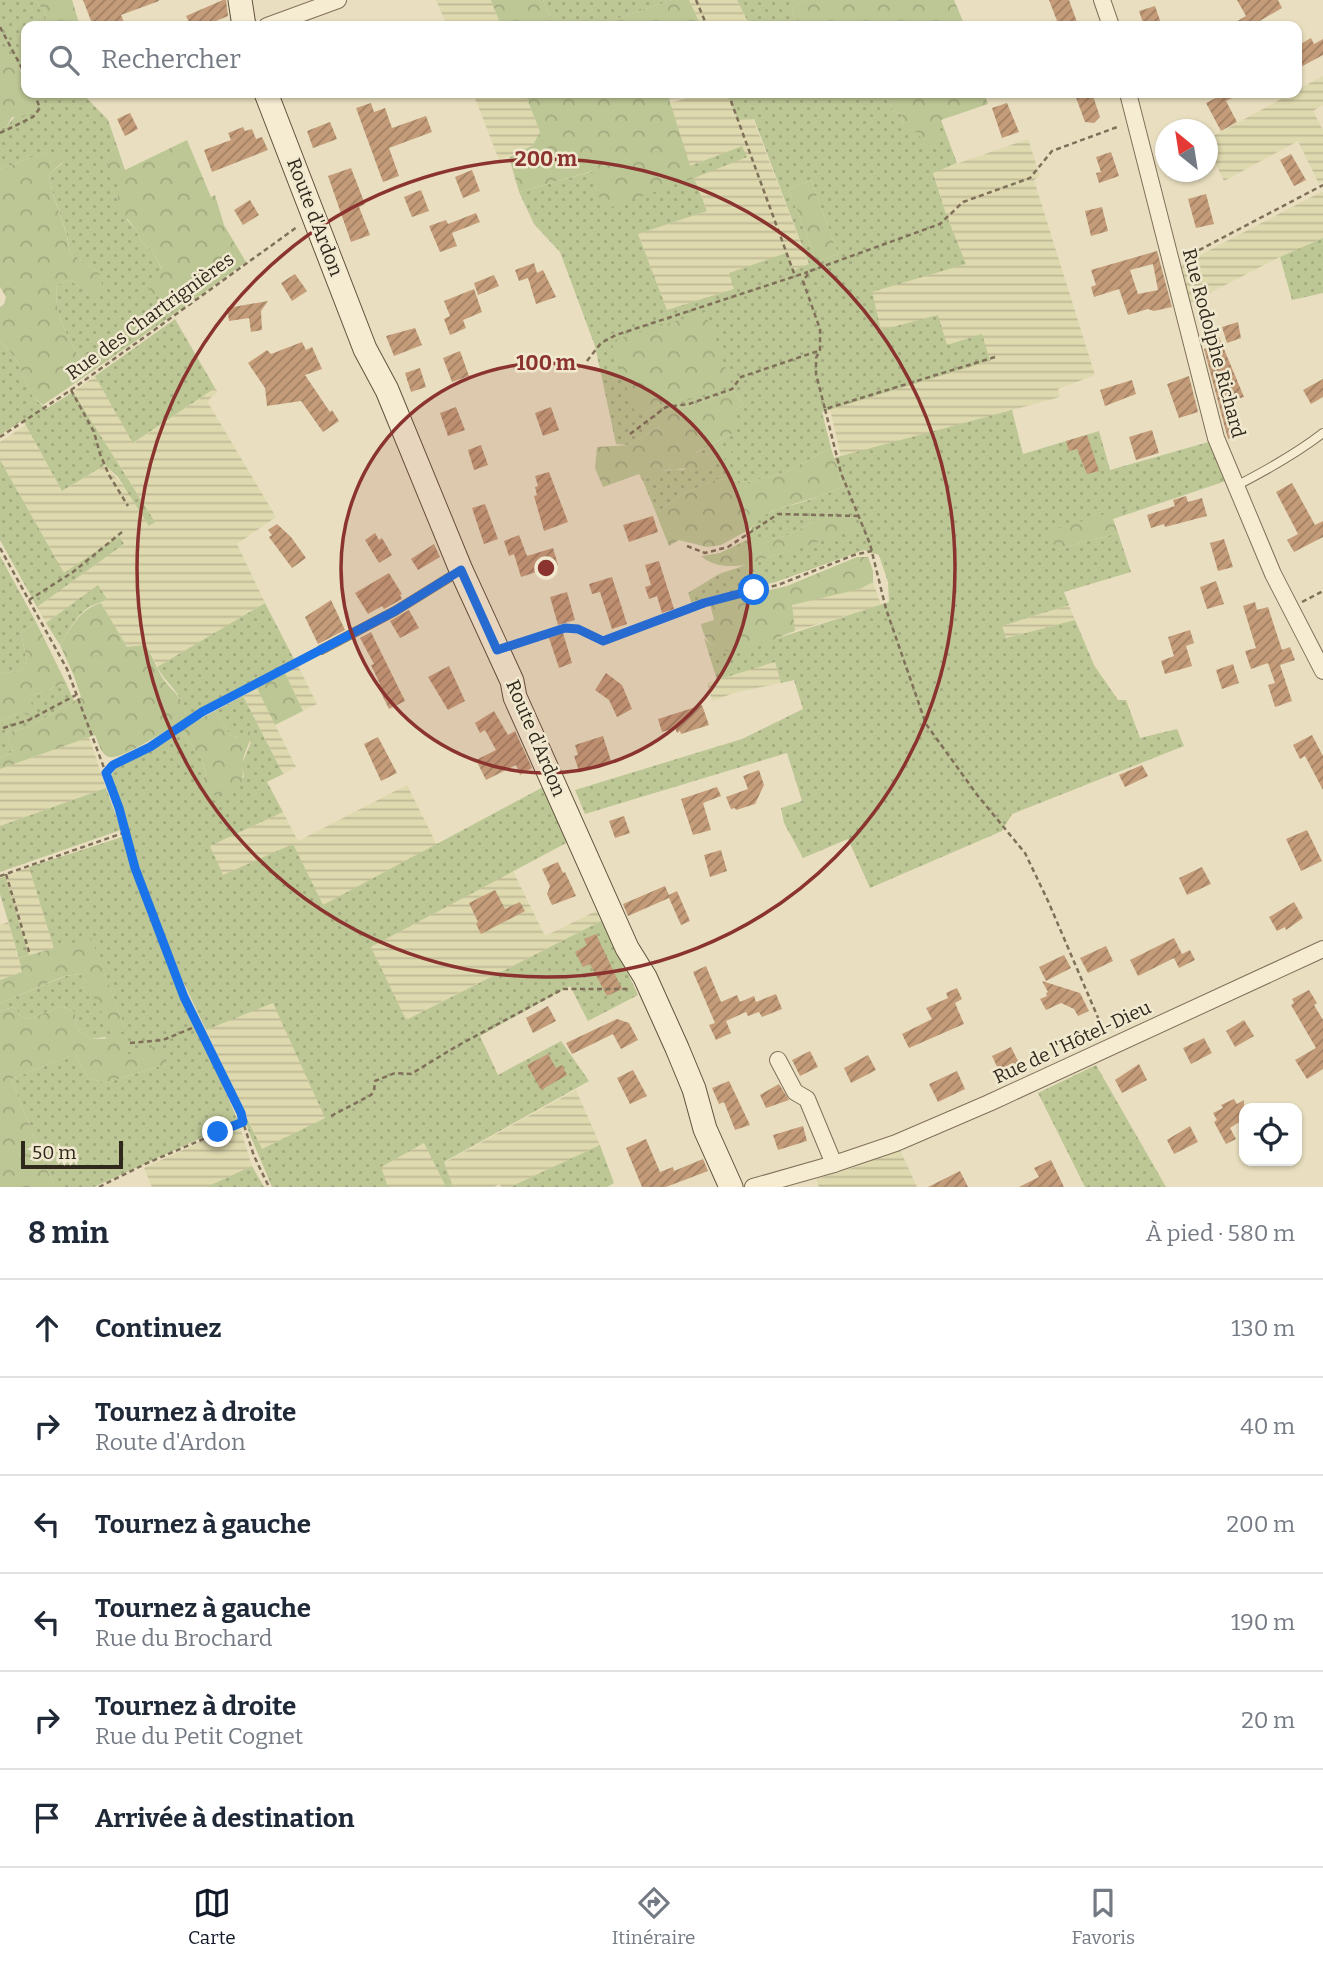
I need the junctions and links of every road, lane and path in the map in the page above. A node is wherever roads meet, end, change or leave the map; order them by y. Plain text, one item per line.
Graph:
1 (240, 0) edge
2 (338, 0) edge
3 (696, 0) edge
4 (1102, 0) edge
5 (243, 21) edge
6 (281, 21) edge
7 (705, 21) edge
8 (1109, 21) edge
9 (0, 27) edge
10 (21, 67) edge
11 (36, 98) edge
12 (268, 98) edge
13 (730, 98) edge
14 (1129, 98) edge
15 (1135, 120) junction
16 (0, 134) edge
17 (1323, 185) edge
18 (315, 215) junction
19 (1171, 263) junction
20 (810, 271) junction
21 (796, 276) junction
22 (820, 351) junction
23 (995, 357) dead end
24 (587, 361) dead end
25 (71, 390) junction
26 (825, 409) junction
27 (1323, 433) edge
28 (630, 434) dead end
29 (0, 437) edge
30 (1236, 485) junction
31 (128, 506) dead end
32 (859, 516) junction
33 (122, 532) dead end
34 (687, 547) dead end
35 (0, 548) edge
36 (872, 551) junction
37 (461, 570) junction
38 (1323, 591) edge
39 (29, 600) junction
40 (1290, 608) junction
41 (321, 650) joint
42 (497, 650) junction
43 (1323, 671) edge
44 (76, 695) junction
45 (3, 728) dead end
46 (106, 773) junction
47 (126, 832) junction
48 (6, 874) junction
49 (0, 876) edge
50 (1323, 949) edge
51 (29, 951) dead end
52 (649, 985) junction
53 (198, 1026) junction
54 (130, 1043) dead end
55 (1110, 1047) junction
56 (778, 1060) dead end
57 (331, 1116) dead end
58 (243, 1122) junction
59 (834, 1164) junction
60 (99, 1187) edge
61 (269, 1187) edge
62 (731, 1187) edge
63 (753, 1187) edge

1 - 5 street
2 - 6 street
3 - 7 path
4 - 8 street
9 - 10 path
11 - 16 path
12 - 18 street, Route d'Ardon
13 - 21 path
14 - 15 street, Rue Rodolphe Richard
15 - 19 street, Rue Rodolphe Richard
15 - 20 path
17 - 19 path
18 - 25 path, Rue des Chartrignières
18 - 37 street, Route d'Ardon
19 - 30 street, Rue Rodolphe Richard
20 - 21 path
20 - 22 path
21 - 24 path
22 - 26 path
22 - 28 path
23 - 26 path
25 - 29 path, Rue des Chartrignières
25 - 31 path
26 - 32 path
27 - 30 lane
30 - 40 street, Rue Rodolphe Richard
32 - 34 path
32 - 36 path
33 - 39 path
35 - 39 path
36 - 42 path
36 - 55 path
37 - 41 lane
37 - 42 street, Route d'Ardon
38 - 40 path
39 - 44 path
40 - 43 street, Rue Rodolphe Richard
41 - 46 path
42 - 52 street, Route d'Ardon
44 - 45 path
44 - 46 path
46 - 47 path
47 - 48 path
47 - 53 path
48 - 49 path
48 - 51 path
50 - 55 street, Rue de l'Hôtel-Dieu
52 - 57 path
52 - 62 street, Route d'Ardon
53 - 54 path
53 - 58 path
55 - 59 street, Rue de l'Hôtel-Dieu
56 - 59 street
58 - 60 path
58 - 61 path
59 - 63 street, Rue de l'Hôtel-Dieu

